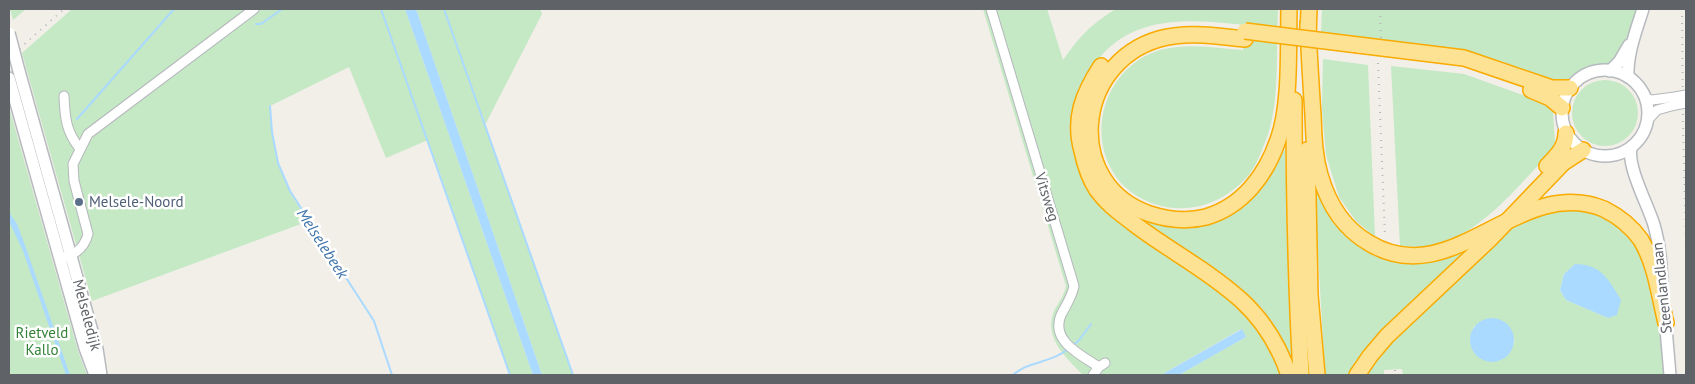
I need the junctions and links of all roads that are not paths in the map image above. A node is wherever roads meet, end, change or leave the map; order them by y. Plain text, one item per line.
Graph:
1 (254, 9) edge
2 (991, 9) edge
3 (1289, 9) edge
4 (1294, 9) edge
5 (1309, 9) edge
6 (1643, 9) edge
7 (1308, 24) junction
8 (9, 33) edge
9 (1245, 35) junction
10 (1634, 35) junction
11 (1358, 48) junction
12 (1610, 71) junction
13 (1628, 77) junction
14 (9, 79) edge
15 (1570, 88) junction
16 (1686, 95) edge
17 (64, 96) dead end
18 (1645, 98) junction
19 (1675, 101) junction
20 (1686, 103) edge
21 (1562, 108) junction
22 (1647, 121) junction
23 (1566, 133) junction
24 (1631, 148) junction
25 (80, 149) junction
26 (1582, 150) junction
27 (1612, 156) junction
28 (1645, 203) junction
29 (1507, 222) junction
30 (1481, 233) junction
31 (71, 256) junction
32 (60, 260) junction
33 (1666, 323) junction
34 (95, 375) edge
35 (101, 375) edge
36 (1093, 375) edge
37 (1289, 375) edge
38 (1301, 375) edge
39 (1316, 375) edge
40 (1357, 375) edge
41 (1670, 375) edge

1 - 25 street
2 - 36 street, Vitsweg
3 - 9 highway
4 - 38 highway
5 - 7 highway
6 - 10 main road
7 - 30 highway
7 - 39 highway
8 - 31 main road, Melseledijk, bridge
9 - 11 highway, bridge
9 - 37 highway
10 - 12 main road
10 - 13 main road
11 - 15 highway
11 - 21 highway
12 - 13 main road
12 - 15 main road
13 - 18 main road
14 - 32 main road, Melseledijk
15 - 21 main road
16 - 19 street, bridge
17 - 25 street
18 - 19 street
18 - 22 main road
19 - 20 street, bridge
19 - 22 street
21 - 23 main road
22 - 24 main road
23 - 26 main road
23 - 30 highway
24 - 27 main road
24 - 28 main road, Steenlandlaan
25 - 31 street
26 - 27 main road
26 - 29 highway
27 - 28 main road, Steenlandlaan
28 - 33 main road, Steenlandlaan
29 - 30 highway
29 - 33 highway
29 - 40 highway
31 - 32 street
31 - 35 main road, Melseledijk
32 - 34 main road, Melseledijk
33 - 41 main road, Steenlandlaan

